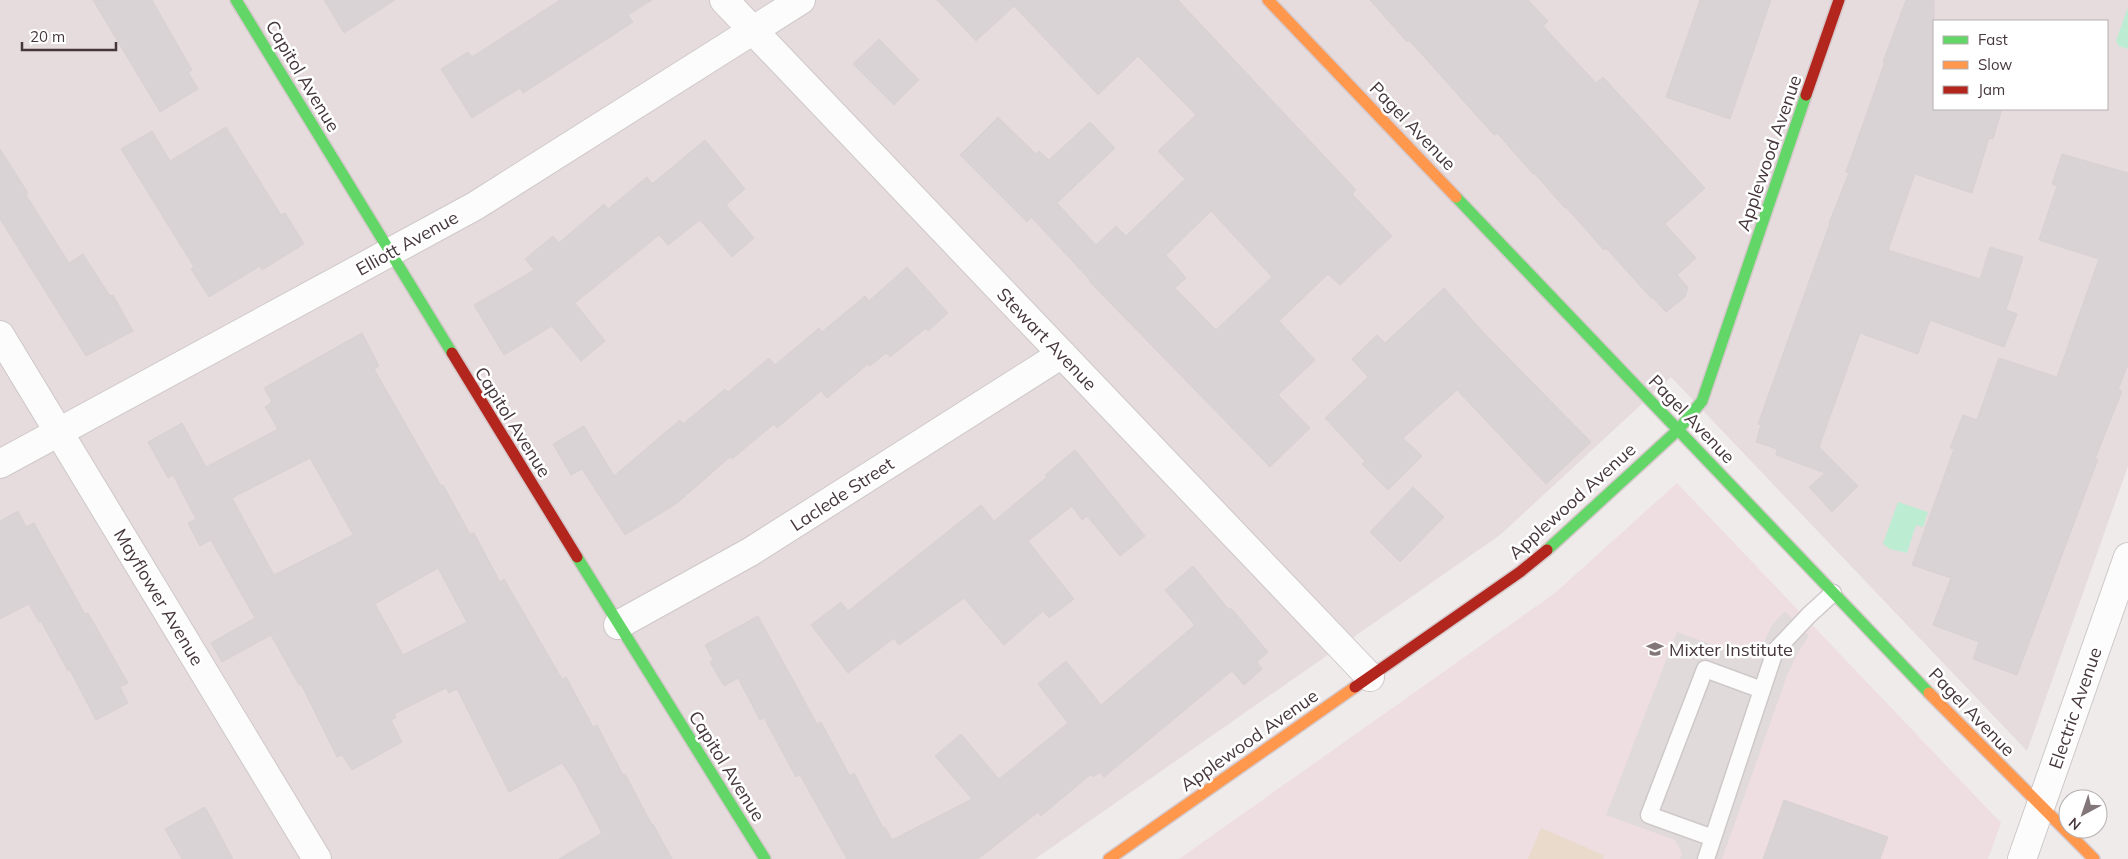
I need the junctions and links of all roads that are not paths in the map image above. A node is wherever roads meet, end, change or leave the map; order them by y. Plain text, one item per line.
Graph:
1 (236, 0) edge
2 (724, 0) edge
3 (801, 0) edge
4 (1268, 0) edge
5 (1840, 0) edge
6 (754, 31) junction
7 (389, 252) junction
8 (0, 335) edge
9 (1062, 354) junction
10 (1678, 430) junction
11 (59, 432) junction
12 (0, 464) edge
13 (2128, 558) edge
14 (1833, 593) junction
15 (618, 625) junction
16 (1370, 677) junction
17 (1762, 690) junction
18 (2041, 806) junction
19 (1713, 838) junction
20 (317, 859) edge
21 (765, 859) edge
22 (1109, 859) edge
23 (1706, 859) edge
24 (2022, 859) edge
25 (2094, 859) edge

1 - 7 street, Capitol Avenue
2 - 6 street, Stewart Avenue
3 - 6 street, Elliott Avenue
4 - 10 street, Pagel Avenue
5 - 10 street, Applewood Avenue
6 - 7 street, Elliott Avenue
6 - 9 street, Stewart Avenue
7 - 11 street, Elliott Avenue
7 - 15 street, Capitol Avenue
8 - 11 street, Mayflower Avenue
9 - 15 street, Laclede Street
9 - 16 street, Stewart Avenue
10 - 14 street, Pagel Avenue
10 - 16 street, Applewood Avenue
11 - 12 street, Elliott Avenue
11 - 20 street, Mayflower Avenue
13 - 18 street, Electric Avenue
14 - 17 lane
14 - 18 street, Pagel Avenue
15 - 21 street, Capitol Avenue
16 - 22 street, Applewood Avenue
17 - 19 lane
17 - 19 lane
18 - 24 street, Electric Avenue
18 - 25 street, Pagel Avenue
19 - 23 lane

